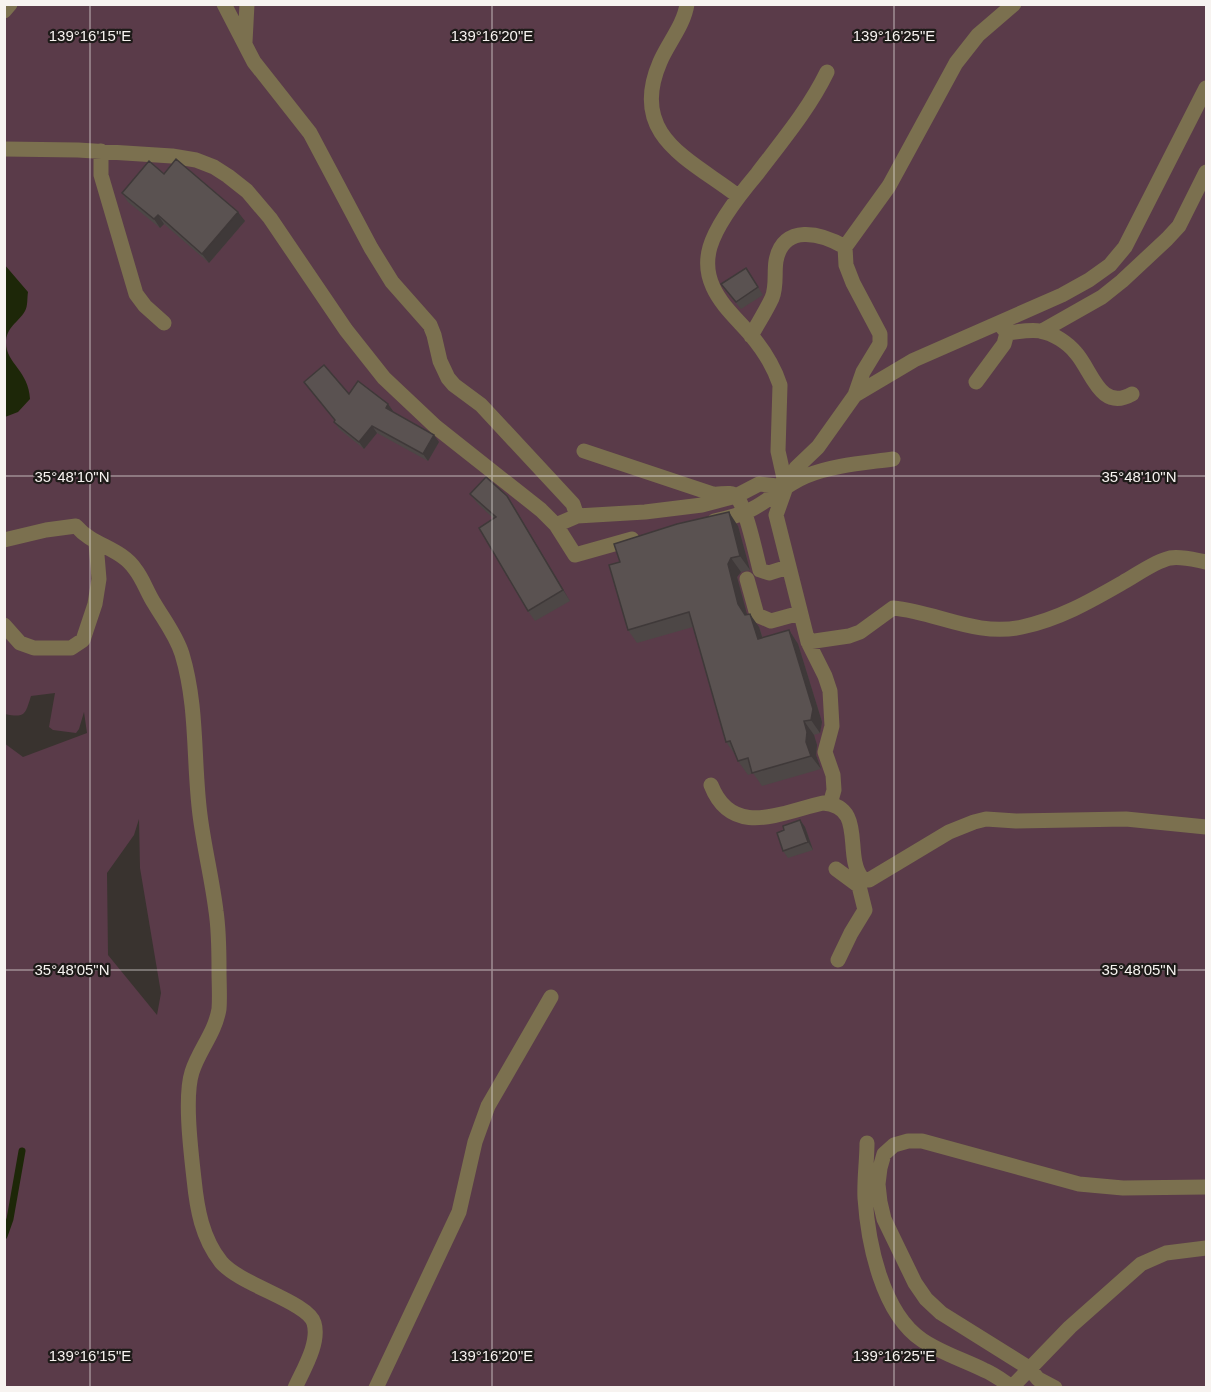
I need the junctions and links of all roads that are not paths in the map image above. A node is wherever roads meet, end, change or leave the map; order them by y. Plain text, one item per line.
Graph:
1 (10, 4) edge
2 (224, 4) edge
3 (247, 4) edge
4 (687, 4) edge
5 (1014, 4) edge
6 (4, 11) edge
7 (245, 45) junction
8 (827, 72) dead end
9 (1206, 88) edge
10 (4, 148) edge
11 (101, 151) junction
12 (1206, 172) edge
13 (738, 196) junction
14 (845, 247) junction
15 (164, 323) dead end
16 (1003, 329) junction
17 (1042, 331) junction
18 (751, 336) junction
19 (976, 382) dead end
20 (1132, 394) dead end
21 (855, 395) junction
22 (584, 452) dead end
23 (893, 459) dead end
24 (786, 487) junction
25 (736, 496) junction
26 (744, 513) junction
27 (577, 516) junction
28 (704, 523) edge
29 (556, 525) junction
30 (648, 536) edge
31 (4, 540) edge
32 (96, 543) junction
33 (1206, 562) edge
34 (788, 567) junction
35 (747, 579) dead end
36 (800, 613) junction
37 (4, 625) edge
38 (808, 642) junction
39 (711, 785) dead end
40 (830, 804) junction
41 (1206, 827) edge
42 (836, 869) dead end
43 (869, 880) junction
44 (863, 897) junction
45 (838, 960) dead end
46 (550, 997) dead end
47 (867, 1143) dead end
48 (1206, 1187) edge
49 (1206, 1248) edge
50 (1029, 1368) junction
51 (1012, 1387) edge
52 (295, 1388) edge
53 (376, 1388) edge
54 (1055, 1388) edge

1 - 6 lane
2 - 7 lane
3 - 7 lane
4 - 13 lane
5 - 14 lane
7 - 27 lane
8 - 13 lane
9 - 16 lane
10 - 11 lane
11 - 15 lane
11 - 29 lane
12 - 17 lane
13 - 18 lane
14 - 18 lane
14 - 21 lane
16 - 17 lane
16 - 19 lane
16 - 21 lane
17 - 20 lane
18 - 24 lane
21 - 24 lane
22 - 25 lane
23 - 24 lane
24 - 25 lane
24 - 26 lane
24 - 34 lane
25 - 26 lane
25 - 27 lane
26 - 28 lane
26 - 34 lane
27 - 29 lane
29 - 30 lane
31 - 32 lane
32 - 37 lane
32 - 52 lane
33 - 38 lane
34 - 36 lane
35 - 36 lane
36 - 38 lane
38 - 40 lane
39 - 40 lane
40 - 43 lane
41 - 43 lane
42 - 44 lane
43 - 44 lane
44 - 45 lane
46 - 53 lane
47 - 51 lane
48 - 50 lane
49 - 50 lane
50 - 51 lane
50 - 54 lane

